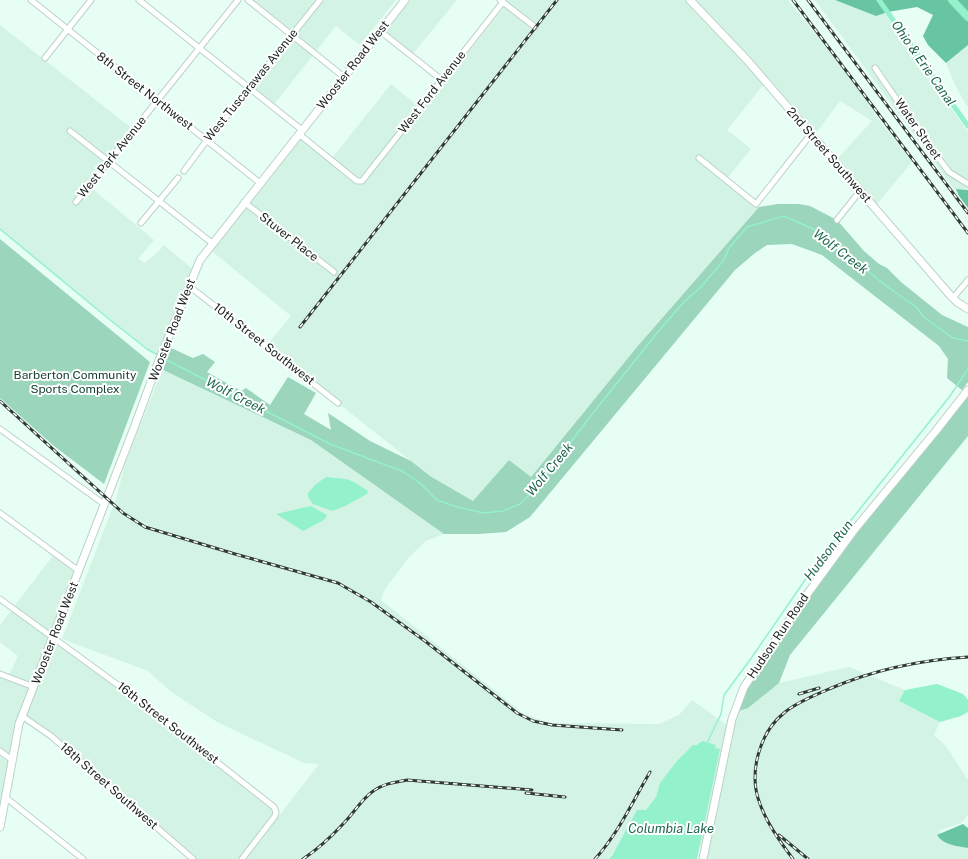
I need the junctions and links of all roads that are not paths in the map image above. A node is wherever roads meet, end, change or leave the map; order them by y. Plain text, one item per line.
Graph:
1 (31, 0) edge
2 (91, 0) edge
3 (139, 0) edge
4 (238, 0) edge
5 (248, 0) edge
6 (320, 0) edge
7 (405, 0) edge
8 (690, 0) edge
9 (502, 1) edge
10 (535, 27) dead end
11 (68, 30) junction
12 (380, 31) junction
13 (292, 34) junction
14 (199, 48) junction
15 (45, 58) dead end
16 (875, 68) dead end
17 (344, 77) junction
18 (442, 80) junction
19 (249, 88) junction
20 (157, 101) junction
21 (70, 131) dead end
22 (300, 132) junction
23 (811, 134) junction
24 (208, 140) junction
25 (699, 158) dead end
26 (109, 161) junction
27 (184, 171) dead end
28 (178, 178) dead end
29 (260, 183) junction
30 (968, 184) edge
31 (860, 191) junction
32 (160, 201) junction
33 (76, 202) dead end
34 (244, 202) junction
35 (837, 220) dead end
36 (141, 223) dead end
37 (212, 243) junction
38 (334, 272) dead end
39 (968, 280) edge
40 (189, 286) junction
41 (953, 298) junction
42 (968, 309) edge
43 (968, 390) edge
44 (338, 403) dead end
45 (0, 429) edge
46 (104, 504) junction
47 (0, 513) edge
48 (79, 571) junction
49 (0, 599) edge
50 (53, 638) junction
51 (0, 674) edge
52 (34, 687) junction
53 (22, 716) junction
54 (0, 751) edge
55 (12, 760) junction
56 (5, 797) junction
57 (0, 827) edge
58 (83, 859) edge
59 (193, 859) edge
60 (242, 859) edge
61 (702, 859) edge

1 - 11 street, 8th Street Northwest
2 - 11 street
3 - 14 street
4 - 14 street, West Park Avenue
5 - 13 street
6 - 13 street, West Tuscarawas Avenue
7 - 12 main road, Wooster Road West
8 - 23 main road, 2nd Street Southwest
9 - 10 street
9 - 18 street, West Ford Avenue
11 - 15 street
11 - 20 street, 8th Street Northwest
12 - 17 main road, Wooster Road West
12 - 18 street
13 - 17 street
13 - 19 street, West Tuscarawas Avenue
14 - 19 street
14 - 20 street, West Park Avenue
16 - 30 street, Water Street
17 - 22 main road, Wooster Road West
18 - 22 street, West Ford Avenue
19 - 22 street
19 - 24 street, West Tuscarawas Avenue
20 - 24 street, 8th Street Northwest
20 - 26 street, West Park Avenue
21 - 26 street
22 - 29 main road, Wooster Road West
23 - 25 street
23 - 31 main road, 2nd Street Southwest
24 - 27 street, West Tuscarawas Avenue
24 - 29 street, 8th Street Northwest
26 - 32 street
26 - 33 street, West Park Avenue
28 - 32 street
29 - 34 main road, Wooster Road West
31 - 35 street
31 - 41 main road, 2nd Street Southwest
32 - 36 street
32 - 37 street
34 - 37 main road, Wooster Road West
34 - 38 street, Stuver Place
37 - 40 main road, Wooster Road West
39 - 41 street
40 - 44 street, 10th Street Southwest
40 - 46 main road, Wooster Road West
41 - 42 main road, 2nd Street Southwest
43 - 61 main road, Hudson Run Road
45 - 46 street
46 - 48 main road, Wooster Road West
47 - 48 street
48 - 50 main road, Wooster Road West
49 - 50 street, 16th Street Southwest
50 - 52 main road, Wooster Road West
50 - 60 street, 16th Street Southwest
51 - 52 street
52 - 53 main road, Wooster Road West
53 - 55 main road, Wooster Road West
53 - 59 street, 18th Street Southwest
54 - 55 street
55 - 56 main road, Wooster Road West
56 - 57 main road, Wooster Road West
56 - 58 street

